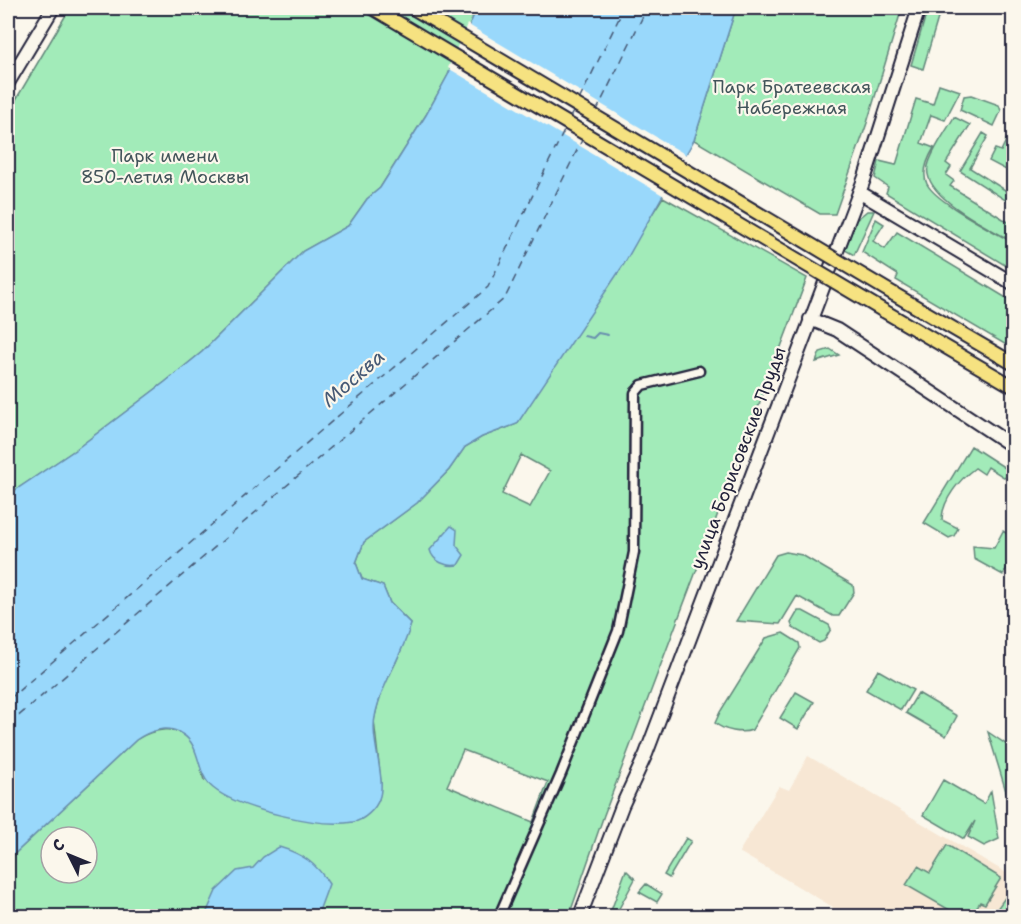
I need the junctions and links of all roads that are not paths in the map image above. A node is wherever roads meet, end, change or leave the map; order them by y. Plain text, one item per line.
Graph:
1 (53, 8) edge
2 (373, 8) edge
3 (412, 8) edge
4 (919, 8) edge
5 (8, 83) edge
6 (859, 192) junction
7 (1014, 284) edge
8 (810, 319) junction
9 (1014, 364) edge
10 (699, 371) dead end
11 (1014, 387) edge
12 (1014, 447) edge
13 (498, 916) edge
14 (580, 916) edge

1 - 5 main road
2 - 11 main road, bridge
3 - 9 main road, bridge
4 - 6 main road, улица Борисовские Пруды
6 - 7 main road
6 - 8 main road, улица Борисовские Пруды
8 - 12 main road
8 - 14 main road, улица Борисовские Пруды
10 - 13 street

